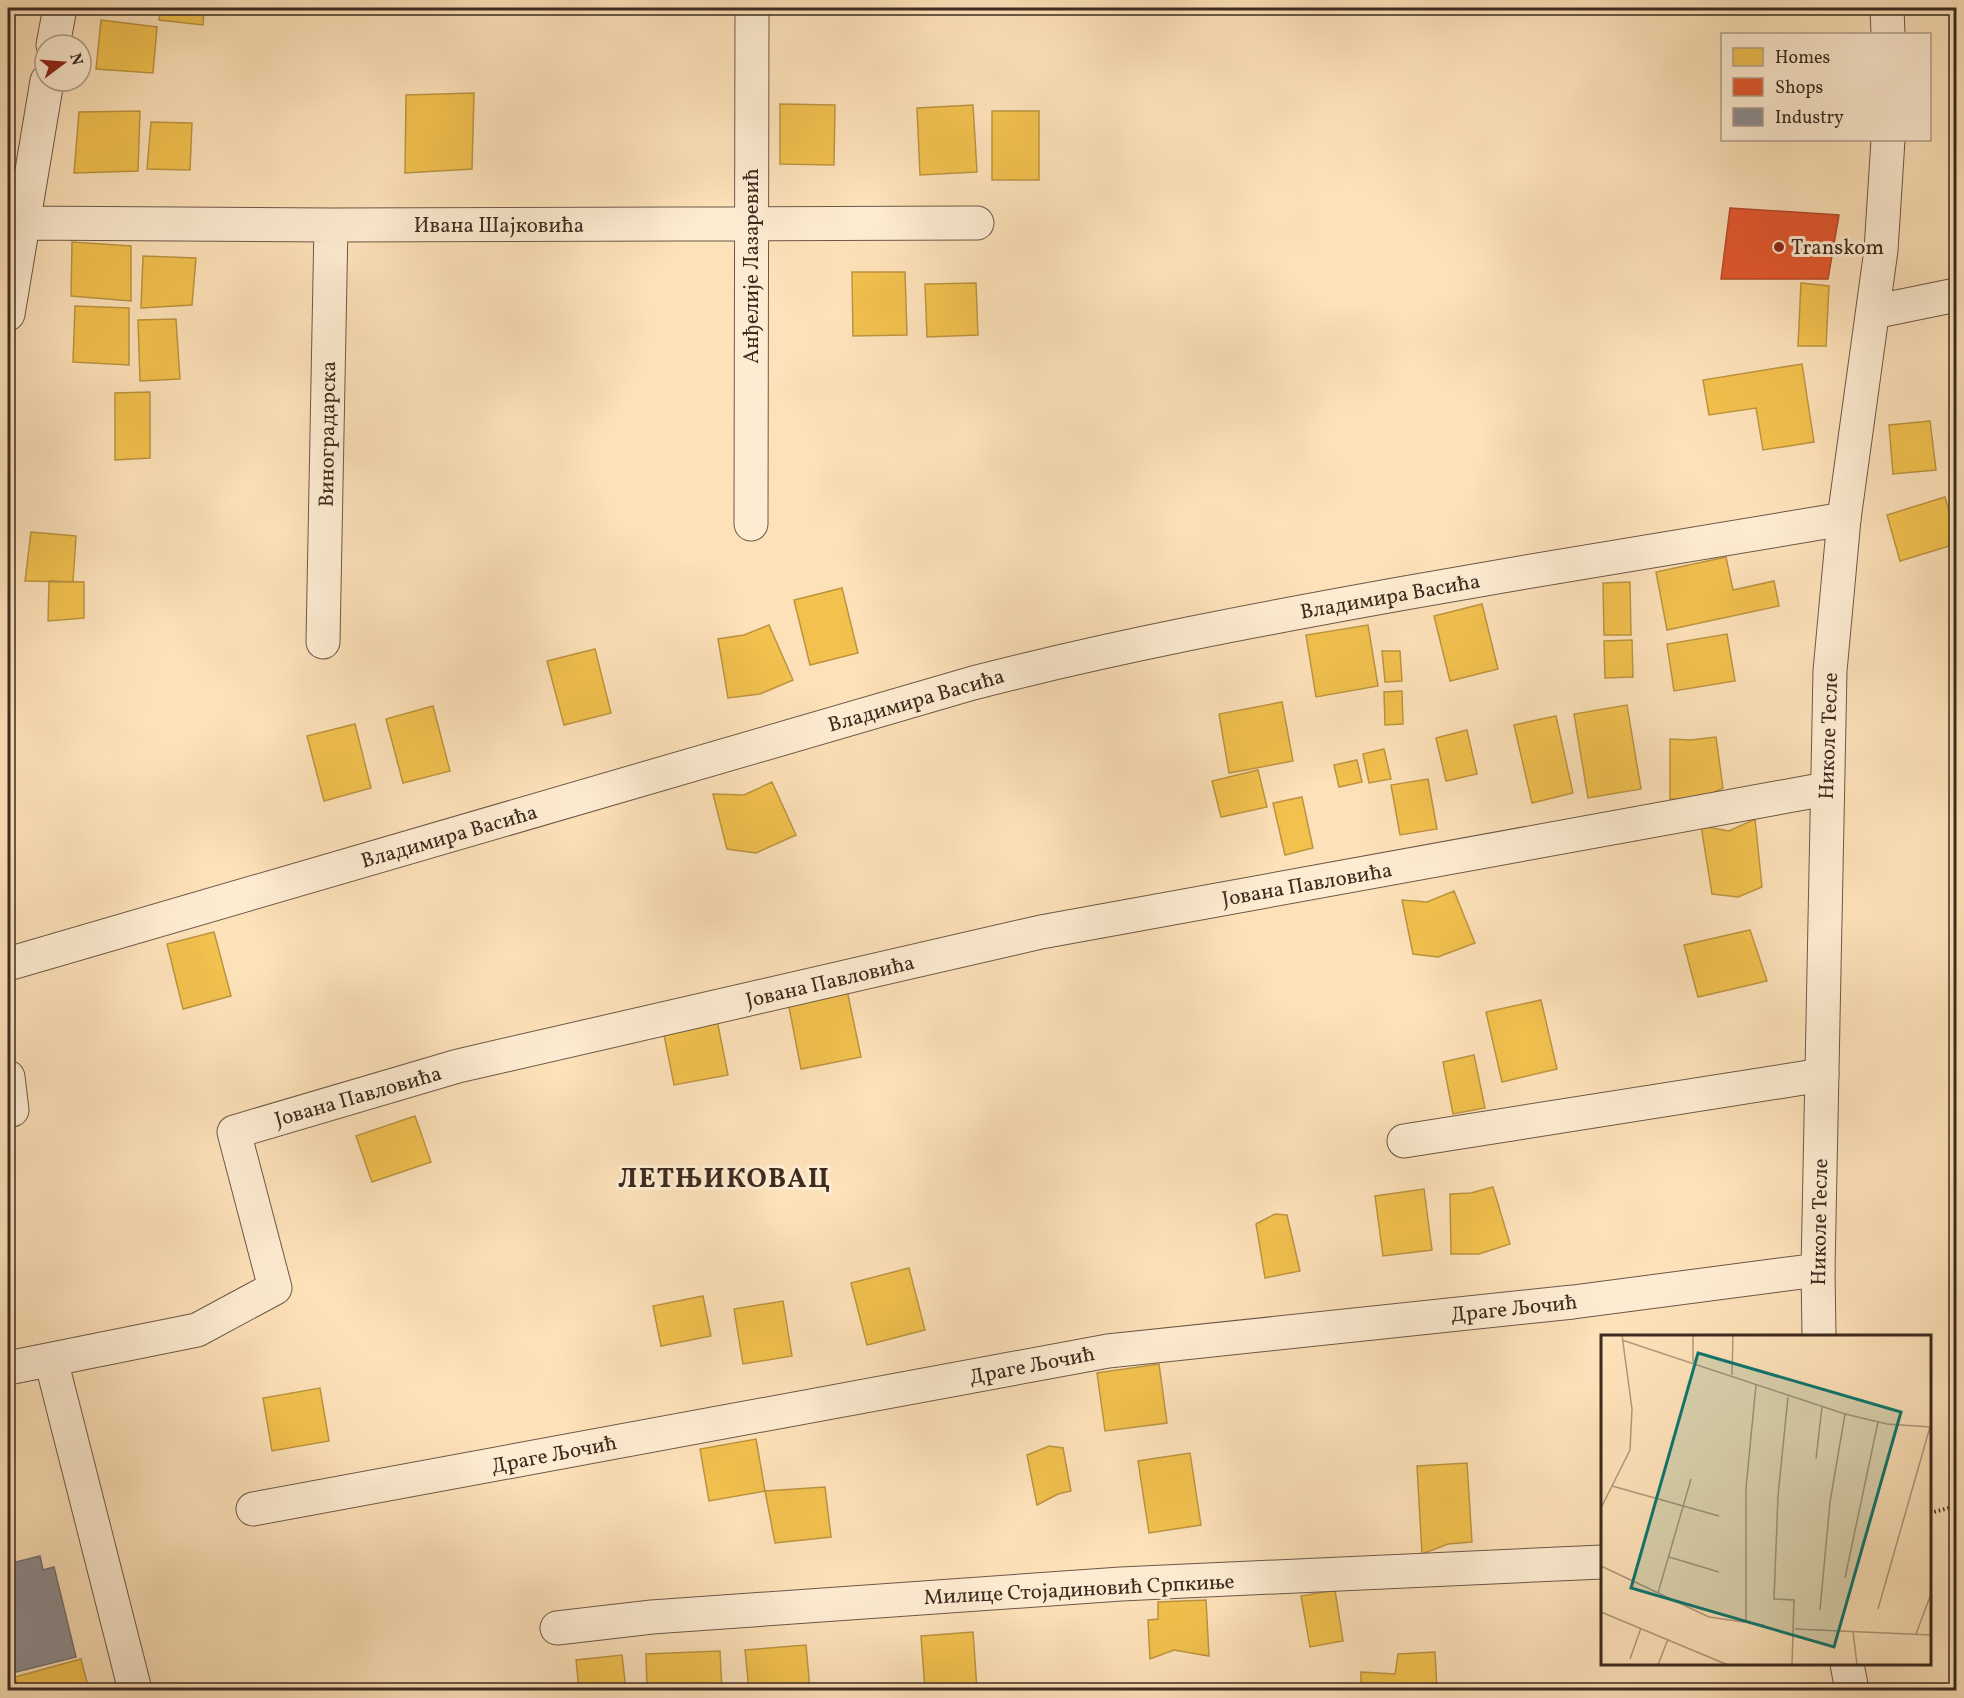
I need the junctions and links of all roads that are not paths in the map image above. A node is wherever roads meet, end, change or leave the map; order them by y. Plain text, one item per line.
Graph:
1 (60, 8) edge
2 (752, 8) edge
3 (1887, 8) edge
4 (55, 33) edge
5 (1888, 33) edge
6 (45, 93) edge
7 (1888, 141) edge
8 (22, 223) junction
9 (977, 223) dead end
10 (752, 224) junction
11 (331, 225) junction
12 (1956, 295) edge
13 (1873, 312) junction
14 (8, 314) edge
15 (1844, 519) junction
16 (751, 524) dead end
17 (323, 642) dead end
18 (1826, 789) junction
19 (8, 964) edge
20 (1822, 1075) junction
21 (8, 1077) edge
22 (12, 1110) dead end
23 (1404, 1142) dead end
24 (1818, 1270) junction
25 (1819, 1335) edge
26 (51, 1360) junction
27 (8, 1368) edge
28 (253, 1509) dead end
29 (1601, 1562) edge
30 (557, 1628) dead end
31 (1847, 1665) edge
32 (135, 1690) edge
33 (1852, 1690) edge

1 - 4 street
2 - 10 street, Анђелије Лазаревић
3 - 5 street
6 - 8 street
7 - 13 street, Николе Тесле
8 - 11 street, Ивана Шајковића
8 - 14 street
9 - 10 street, Ивана Шајковића
10 - 11 street, Ивана Шајковића
10 - 16 street, Анђелије Лазаревић
11 - 17 street, Виноградарска
12 - 13 street
13 - 15 street, Николе Тесле
15 - 18 street, Николе Тесле
15 - 19 street, Владимира Васића
18 - 20 street, Николе Тесле
18 - 26 street, Јована Павловића
20 - 23 street
20 - 24 street, Николе Тесле
21 - 22 street
24 - 25 street, Николе Тесле
24 - 28 street, Драге Љочић
26 - 27 street
26 - 32 street
29 - 30 street, Милице Стојадиновић Српкиње
31 - 33 street

